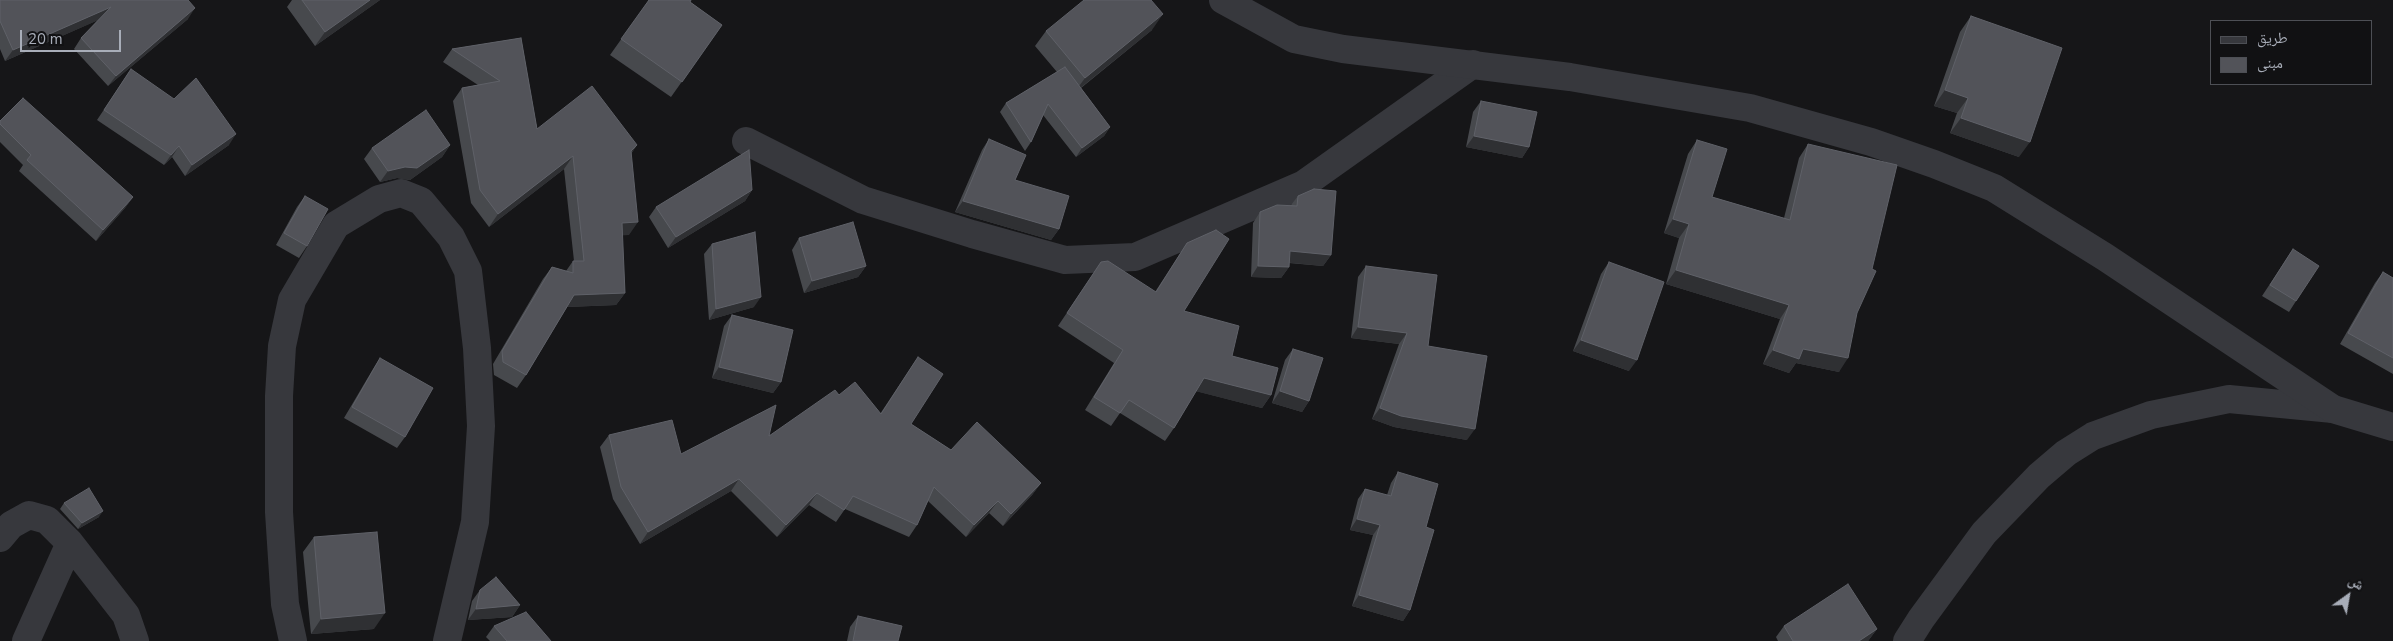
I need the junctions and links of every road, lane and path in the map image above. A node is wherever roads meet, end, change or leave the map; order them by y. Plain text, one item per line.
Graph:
1 (1223, 0) edge
2 (1473, 64) junction
3 (746, 141) dead end
4 (2333, 409) junction
5 (2393, 426) edge
6 (0, 538) edge
7 (70, 542) junction
8 (26, 641) edge
9 (135, 641) edge
10 (294, 641) edge
11 (448, 641) edge
12 (1907, 641) edge

1 - 2 street
2 - 3 street
2 - 4 street
4 - 5 street
4 - 12 street
6 - 7 street
7 - 8 street
7 - 9 street
10 - 11 street

